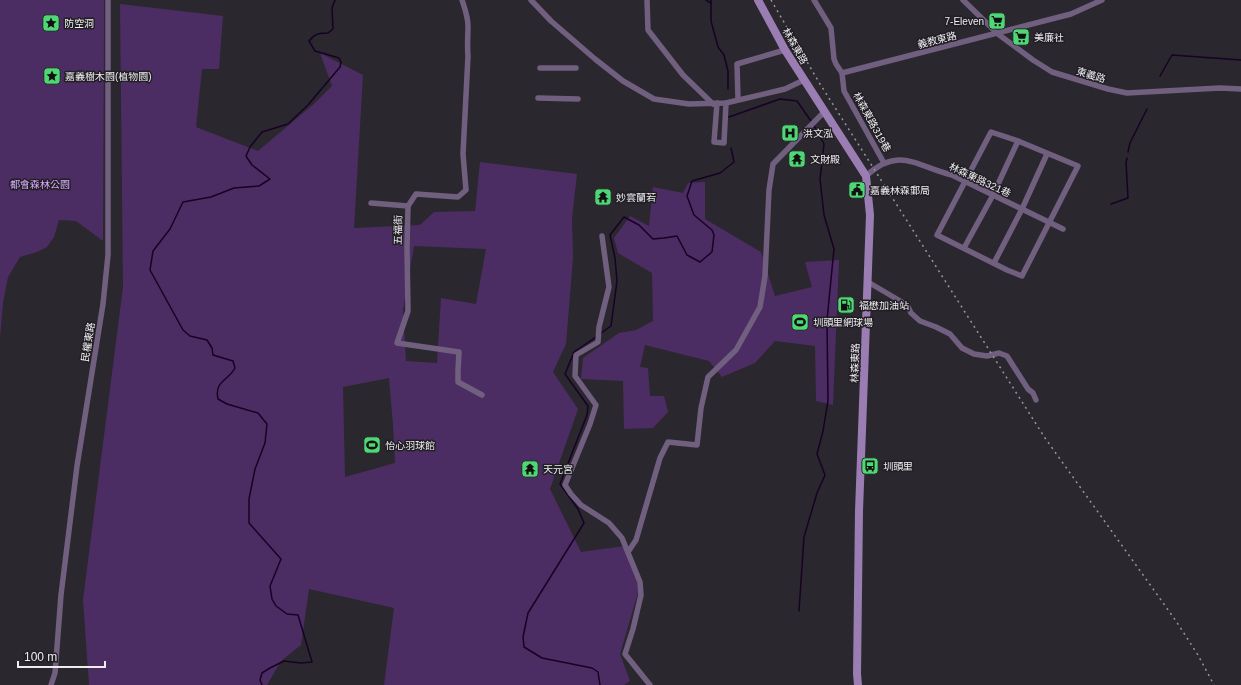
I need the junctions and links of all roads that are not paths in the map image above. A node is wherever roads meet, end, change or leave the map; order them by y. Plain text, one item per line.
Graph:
1 (108, 0) edge
2 (462, 0) edge
3 (531, 0) edge
4 (647, 0) edge
5 (758, 0) edge
6 (814, 0) edge
7 (963, 0) edge
8 (1102, 0) edge
9 (998, 34) junction
10 (785, 50) junction
11 (540, 68) dead end
12 (576, 68) dead end
13 (842, 73) junction
14 (804, 80) junction
15 (1241, 89) edge
16 (538, 98) dead end
17 (578, 99) dead end
18 (738, 99) junction
19 (715, 103) junction
20 (726, 103) junction
21 (825, 111) junction
22 (1018, 141) junction
23 (1047, 154) junction
24 (884, 163) junction
25 (866, 176) junction
26 (964, 181) junction
27 (993, 195) junction
28 (371, 203) dead end
29 (408, 206) junction
30 (1022, 209) junction
31 (1050, 222) junction
32 (1063, 229) dead end
33 (602, 236) dead end
34 (964, 248) junction
35 (994, 263) junction
36 (868, 282) junction
37 (482, 395) dead end
38 (1036, 400) dead end
39 (628, 552) junction
40 (51, 685) edge
41 (650, 685) edge
42 (858, 685) edge

1 - 40 street, 民權東路
2 - 29 street, 五福街
3 - 19 street
4 - 19 street
5 - 10 main road, 林森東路
6 - 13 street, 林森東路319巷
7 - 9 street, 東義路
8 - 9 street, 義教東路
9 - 13 street, 義教東路
9 - 15 street, 東義路
10 - 14 main road, 林森東路
10 - 18 street
11 - 12 street
13 - 24 street, 林森東路319巷
14 - 18 street
14 - 21 main road, 林森東路
16 - 17 street
18 - 20 street
19 - 20 street
19 - 20 street
21 - 25 main road, 林森東路
21 - 39 street
22 - 23 street
22 - 26 street
22 - 27 street
23 - 30 street
23 - 31 street
24 - 25 street, 林森東路321巷
24 - 26 street, 林森東路321巷
25 - 36 main road, 林森東路
26 - 27 street, 林森東路321巷
26 - 34 street
27 - 30 street, 林森東路321巷
27 - 34 street
28 - 29 street
29 - 37 street, 五福街
30 - 31 street, 林森東路321巷
30 - 35 street
31 - 32 street, 林森東路321巷
31 - 35 street
33 - 39 street
34 - 35 street
36 - 38 street
36 - 42 main road, 林森東路
39 - 41 street

